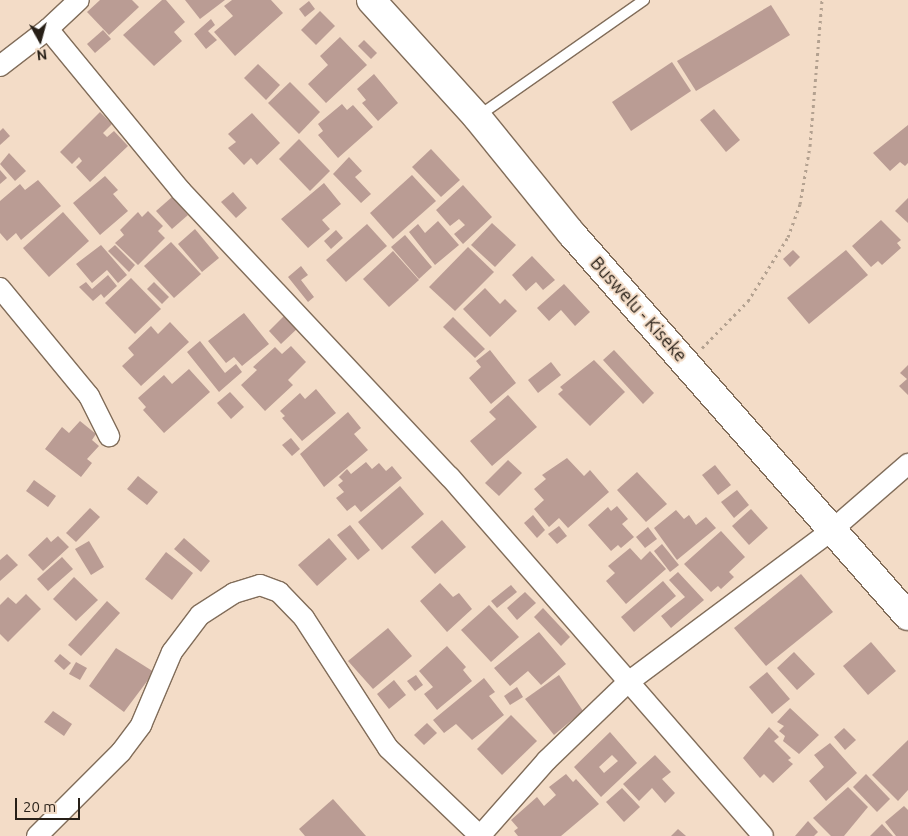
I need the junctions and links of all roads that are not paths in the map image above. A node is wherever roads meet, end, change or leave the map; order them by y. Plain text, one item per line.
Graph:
1 (79, 0) edge
2 (371, 0) edge
3 (644, 0) edge
4 (48, 29) junction
5 (0, 66) edge
6 (476, 117) junction
7 (0, 288) edge
8 (108, 436) dead end
9 (908, 464) edge
10 (832, 530) junction
11 (908, 616) edge
12 (627, 683) junction
13 (37, 836) edge
14 (763, 836) edge

1 - 4 street
2 - 6 main road, Buswelu - Kiseke
3 - 6 lane
4 - 5 street
4 - 12 street
6 - 10 main road, Buswelu - Kiseke
7 - 8 street
9 - 10 street
10 - 11 main road, Buswelu - Kiseke
10 - 12 street
12 - 13 street
12 - 14 street

